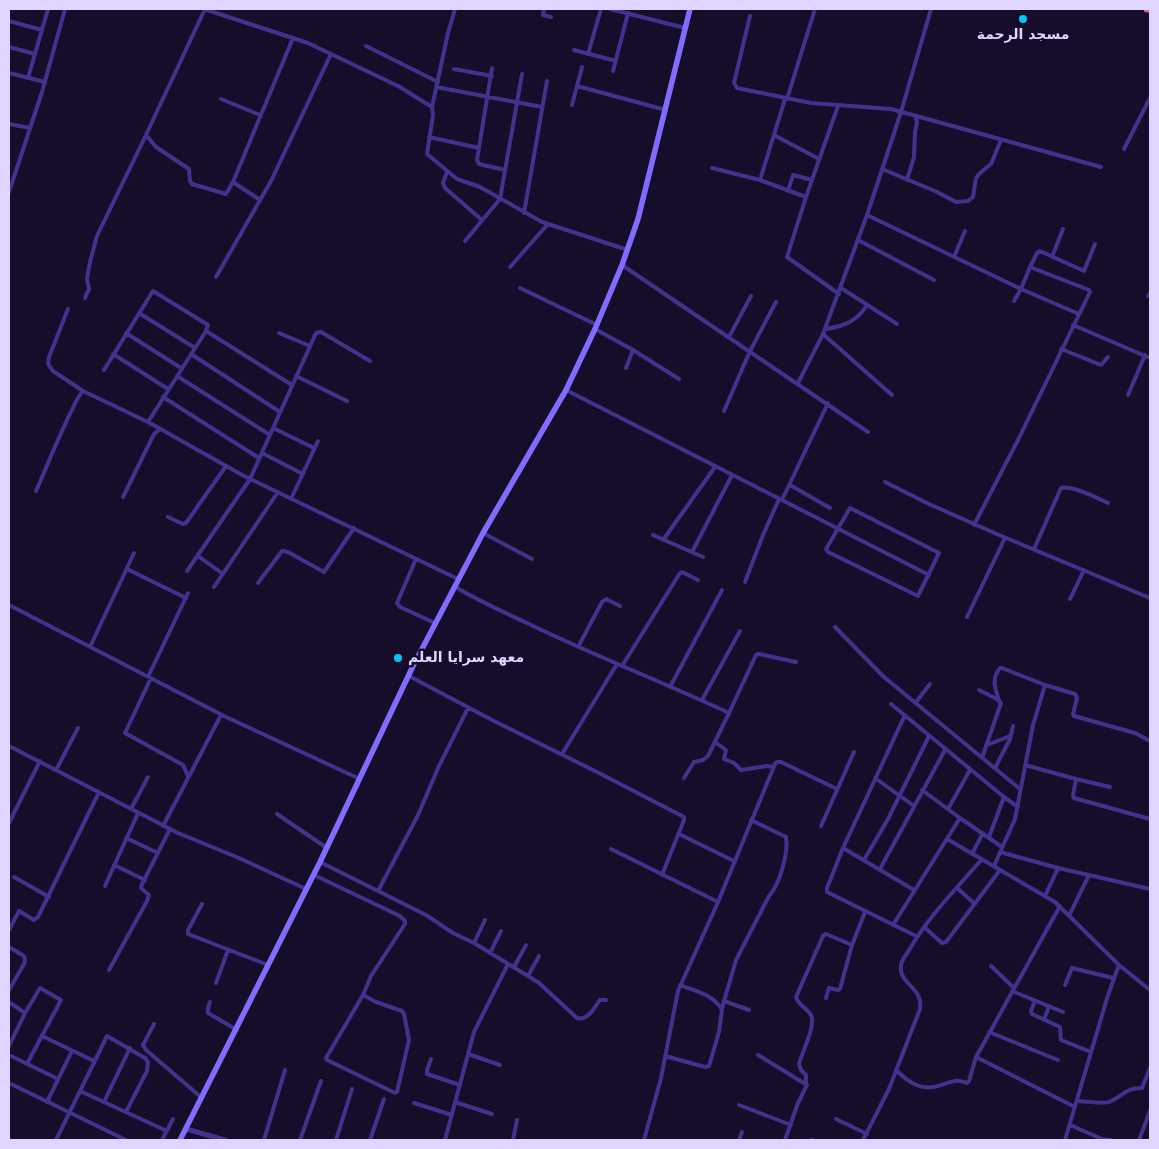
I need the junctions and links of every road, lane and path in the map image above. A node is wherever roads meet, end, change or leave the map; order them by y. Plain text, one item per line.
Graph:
1 (48, 9) edge
2 (65, 9) edge
3 (205, 9) edge
4 (455, 9) edge
5 (544, 9) edge
6 (601, 9) edge
7 (610, 9) edge
8 (690, 9) edge
9 (815, 9) edge
10 (931, 9) edge
11 (628, 13) junction
12 (750, 16) dead end
13 (551, 18) dead end
14 (9, 22) edge
15 (686, 28) junction
16 (42, 30) junction
17 (293, 38) junction
18 (366, 46) dead end
19 (9, 47) edge
20 (574, 50) dead end
21 (35, 54) junction
22 (332, 54) junction
23 (588, 54) junction
24 (616, 61) junction
25 (582, 67) dead end
26 (492, 68) dead end
27 (454, 69) dead end
28 (613, 71) dead end
29 (9, 73) edge
30 (522, 74) dead end
31 (492, 76) junction
32 (28, 78) junction
33 (546, 81) dead end
34 (44, 82) junction
35 (438, 82) junction
36 (577, 86) junction
37 (436, 87) junction
38 (488, 97) junction
39 (1150, 98) edge
40 (221, 99) dead end
41 (786, 99) junction
42 (517, 103) junction
43 (572, 104) dead end
44 (838, 106) junction
45 (432, 107) junction
46 (542, 107) junction
47 (666, 110) junction
48 (901, 112) junction
49 (1143, 112) junction
50 (1150, 114) edge
51 (260, 115) junction
52 (915, 116) junction
53 (9, 124) edge
54 (30, 128) junction
55 (146, 135) junction
56 (774, 135) junction
57 (429, 137) junction
58 (1001, 140) junction
59 (478, 148) junction
60 (1124, 149) dead end
61 (819, 159) junction
62 (1101, 167) dead end
63 (712, 168) dead end
64 (882, 169) junction
65 (505, 170) junction
66 (447, 172) junction
67 (760, 180) junction
68 (812, 180) junction
69 (908, 180) junction
70 (233, 182) junction
71 (788, 191) junction
72 (9, 192) edge
73 (806, 197) junction
74 (500, 199) junction
75 (260, 200) junction
76 (524, 213) junction
77 (867, 215) junction
78 (482, 220) junction
79 (548, 224) junction
80 (1063, 229) dead end
81 (965, 231) dead end
82 (465, 240) dead end
83 (858, 240) junction
84 (1095, 244) dead end
85 (628, 250) junction
86 (1052, 257) junction
87 (954, 258) junction
88 (622, 265) junction
89 (510, 268) dead end
90 (1030, 268) junction
91 (216, 277) dead end
92 (934, 280) dead end
93 (520, 288) dead end
94 (841, 288) junction
95 (1021, 289) junction
96 (839, 294) junction
97 (751, 296) dead end
98 (85, 298) dead end
99 (776, 302) dead end
100 (1014, 302) dead end
101 (867, 305) junction
102 (68, 310) dead end
103 (139, 313) junction
104 (1079, 314) junction
105 (897, 324) dead end
106 (1074, 325) junction
107 (596, 327) junction
108 (826, 329) junction
109 (206, 331) junction
110 (126, 333) junction
111 (279, 333) dead end
112 (823, 334) junction
113 (729, 337) junction
114 (310, 346) junction
115 (195, 348) junction
116 (1061, 349) junction
117 (634, 350) junction
118 (750, 351) junction
119 (113, 354) junction
120 (191, 354) junction
121 (1144, 356) junction
122 (1108, 357) dead end
123 (1150, 358) edge
124 (370, 361) dead end
125 (182, 368) junction
126 (626, 368) dead end
127 (104, 370) dead end
128 (177, 376) junction
129 (296, 376) junction
130 (679, 379) dead end
131 (798, 383) junction
132 (292, 385) junction
133 (168, 389) junction
134 (566, 390) junction
135 (83, 391) junction
136 (892, 395) dead end
137 (1128, 395) dead end
138 (163, 397) junction
139 (347, 401) dead end
140 (828, 403) junction
141 (724, 410) dead end
142 (280, 412) junction
143 (148, 422) junction
144 (273, 428) junction
145 (160, 429) junction
146 (868, 432) dead end
147 (270, 435) junction
148 (318, 441) dead end
149 (314, 448) junction
150 (262, 453) junction
151 (259, 458) junction
152 (226, 466) junction
153 (715, 467) junction
154 (303, 474) junction
155 (732, 475) junction
156 (250, 479) junction
157 (885, 482) dead end
158 (790, 485) junction
159 (36, 491) dead end
160 (278, 492) junction
161 (123, 497) dead end
162 (291, 498) junction
163 (781, 500) junction
164 (1108, 503) dead end
165 (830, 508) dead end
166 (168, 517) dead end
167 (974, 524) junction
168 (354, 528) junction
169 (838, 530) junction
170 (483, 533) junction
171 (653, 535) dead end
172 (1005, 538) junction
173 (663, 540) junction
174 (1034, 549) junction
175 (692, 552) junction
176 (134, 553) dead end
177 (198, 556) junction
178 (703, 557) dead end
179 (416, 559) junction
180 (532, 560) dead end
181 (127, 569) junction
182 (1084, 570) junction
183 (187, 572) dead end
184 (223, 574) junction
185 (929, 575) junction
186 (458, 579) junction
187 (698, 580) dead end
188 (745, 582) dead end
189 (258, 583) dead end
190 (454, 586) junction
191 (214, 587) dead end
192 (722, 590) dead end
193 (1150, 598) edge
194 (1070, 599) dead end
195 (9, 605) edge
196 (620, 606) dead end
197 (967, 617) dead end
198 (435, 623) junction
199 (835, 627) dead end
200 (740, 631) dead end
201 (90, 647) junction
202 (578, 647) junction
203 (796, 662) dead end
204 (617, 664) junction
205 (622, 666) junction
206 (409, 676) junction
207 (150, 678) junction
208 (930, 684) dead end
209 (1045, 685) junction
210 (670, 688) junction
211 (979, 690) dead end
212 (702, 700) junction
213 (999, 700) junction
214 (916, 702) junction
215 (891, 704) dead end
216 (468, 708) junction
217 (729, 713) junction
218 (221, 714) junction
219 (905, 716) junction
220 (1013, 726) dead end
221 (78, 728) dead end
222 (929, 736) junction
223 (1010, 736) junction
224 (1150, 741) edge
225 (715, 742) junction
226 (987, 745) junction
227 (9, 746) edge
228 (945, 750) junction
229 (854, 752) dead end
230 (562, 754) junction
231 (982, 758) junction
232 (40, 761) junction
233 (1025, 765) junction
234 (773, 767) junction
235 (995, 768) junction
236 (56, 770) junction
237 (970, 770) junction
238 (188, 776) junction
239 (148, 777) dead end
240 (684, 778) dead end
241 (875, 778) junction
242 (360, 779) junction
243 (1076, 779) junction
244 (1110, 787) dead end
245 (837, 789) junction
246 (1020, 789) junction
247 (922, 790) junction
248 (99, 792) junction
249 (898, 796) junction
250 (1004, 797) junction
251 (914, 806) junction
252 (1018, 807) junction
253 (131, 809) junction
254 (948, 809) junction
255 (138, 813) junction
256 (277, 814) dead end
257 (960, 818) junction
258 (1150, 818) edge
259 (751, 820) junction
260 (9, 823) edge
261 (163, 826) junction
262 (821, 826) dead end
263 (170, 829) junction
264 (983, 833) junction
265 (679, 834) junction
266 (989, 837) junction
267 (126, 838) junction
268 (947, 839) junction
269 (1002, 847) junction
270 (327, 848) junction
271 (844, 848) junction
272 (610, 849) dead end
273 (1000, 852) junction
274 (158, 853) junction
275 (972, 854) junction
276 (864, 860) junction
277 (982, 860) junction
278 (734, 861) junction
279 (320, 862) junction
280 (114, 865) junction
281 (994, 866) junction
282 (1058, 868) junction
283 (880, 869) junction
284 (1000, 870) junction
285 (314, 874) junction
286 (662, 875) junction
287 (1089, 875) junction
288 (14, 877) dead end
289 (145, 880) junction
290 (105, 886) dead end
291 (957, 888) junction
292 (1150, 889) edge
293 (306, 890) junction
294 (378, 890) junction
295 (914, 890) junction
296 (1045, 896) junction
297 (49, 897) junction
298 (718, 902) junction
299 (202, 904) dead end
300 (975, 904) junction
301 (1060, 906) junction
302 (865, 912) junction
303 (1069, 916) junction
304 (485, 920) dead end
305 (893, 925) junction
306 (924, 927) junction
307 (9, 930) edge
308 (501, 931) dead end
309 (916, 936) junction
310 (474, 943) junction
311 (526, 945) dead end
312 (852, 945) junction
313 (9, 947) edge
314 (228, 950) junction
315 (490, 953) junction
316 (539, 956) dead end
317 (508, 964) junction
318 (268, 965) junction
319 (1119, 965) junction
320 (991, 966) dead end
321 (514, 967) junction
322 (109, 970) dead end
323 (528, 976) junction
324 (1113, 978) junction
325 (216, 983) dead end
326 (680, 985) junction
327 (1065, 985) dead end
328 (9, 990) edge
329 (1013, 990) junction
330 (1150, 990) edge
331 (363, 995) junction
332 (826, 998) dead end
333 (606, 1000) dead end
334 (724, 1001) junction
335 (1035, 1001) junction
336 (9, 1002) edge
337 (210, 1002) dead end
338 (1049, 1006) junction
339 (722, 1009) junction
340 (749, 1010) dead end
341 (1063, 1012) dead end
342 (25, 1013) junction
343 (1044, 1020) junction
344 (154, 1024) dead end
345 (237, 1030) junction
346 (989, 1032) junction
347 (42, 1036) junction
348 (9, 1046) edge
349 (130, 1048) junction
350 (72, 1050) junction
351 (1091, 1052) junction
352 (468, 1054) junction
353 (9, 1055) edge
354 (758, 1055) dead end
355 (665, 1056) junction
356 (976, 1057) junction
357 (431, 1059) dead end
358 (1058, 1060) dead end
359 (94, 1061) junction
360 (27, 1064) junction
361 (500, 1065) dead end
362 (1150, 1068) edge
363 (285, 1070) dead end
364 (896, 1070) junction
365 (1149, 1077) edge
366 (58, 1079) junction
367 (321, 1081) dead end
368 (9, 1083) edge
369 (806, 1084) junction
370 (460, 1085) junction
371 (352, 1089) dead end
372 (80, 1091) junction
373 (202, 1098) junction
374 (384, 1099) dead end
375 (1077, 1101) junction
376 (47, 1102) junction
377 (104, 1102) junction
378 (456, 1102) junction
379 (414, 1103) dead end
380 (739, 1105) dead end
381 (1075, 1107) junction
382 (1150, 1111) edge
383 (126, 1112) junction
384 (70, 1113) junction
385 (492, 1114) dead end
386 (452, 1115) junction
387 (836, 1119) dead end
388 (173, 1120) dead end
389 (517, 1120) dead end
390 (1070, 1125) junction
391 (791, 1126) junction
392 (186, 1129) junction
393 (167, 1132) junction
394 (742, 1132) dead end
395 (866, 1134) junction
396 (56, 1140) edge
397 (126, 1140) edge
398 (162, 1140) edge
399 (180, 1140) edge
400 (225, 1140) edge
401 (264, 1140) edge
402 (300, 1140) edge
403 (336, 1140) edge
404 (370, 1140) edge
405 (445, 1140) edge
406 (513, 1140) edge
407 (644, 1140) edge
408 (739, 1140) edge
409 (785, 1140) edge
410 (863, 1140) edge
411 (1065, 1140) edge
412 (1111, 1140) edge
413 (1138, 1140) edge

1 - 16 street
2 - 34 street
3 - 17 street
3 - 55 street
4 - 35 street
5 - 13 street
6 - 23 street
7 - 11 street
8 - 15 main road
9 - 41 street
10 - 48 street
11 - 15 street
11 - 24 street
12 - 41 street
14 - 16 street
15 - 47 main road
16 - 21 street
17 - 22 street
17 - 51 street
18 - 35 street
19 - 21 street
20 - 23 street
21 - 32 street
22 - 45 street
22 - 75 street
23 - 24 street
24 - 28 street
25 - 36 street
26 - 31 street
27 - 31 street
29 - 32 street
30 - 42 street
31 - 38 street
32 - 34 street
33 - 46 street
34 - 54 street
35 - 37 street
36 - 43 street
36 - 47 street
37 - 38 street
37 - 45 street
38 - 42 street
38 - 59 street
39 - 49 street
40 - 51 street
41 - 44 street
41 - 56 street
42 - 46 street
42 - 65 street
44 - 48 street
44 - 61 street
45 - 57 street
46 - 76 street
47 - 85 main road
48 - 52 street
48 - 64 street
49 - 50 street
49 - 60 street
51 - 70 street
52 - 58 street
52 - 69 street
53 - 54 street
54 - 72 street
55 - 70 street
55 - 98 street
56 - 61 street
56 - 67 street
57 - 59 street
57 - 66 street
58 - 62 street
58 - 69 street
59 - 65 street
61 - 68 street
63 - 67 street
64 - 69 street
64 - 77 street
65 - 74 street
66 - 74 street
66 - 78 street
67 - 71 street
68 - 71 street
68 - 73 street
70 - 75 street
71 - 73 street
73 - 96 street
74 - 76 street
74 - 78 street
75 - 91 street
76 - 79 street
77 - 83 street
77 - 87 street
78 - 82 street
79 - 85 street
79 - 89 street
80 - 86 street
81 - 87 street
83 - 92 street
83 - 94 street
84 - 86 street
85 - 88 main road
86 - 90 street
87 - 95 street
88 - 107 main road
88 - 113 street
90 - 95 street
90 - 104 street
93 - 107 street
94 - 96 street
94 - 101 street
95 - 100 street
95 - 104 street
96 - 108 street
97 - 113 street
99 - 118 street
101 - 105 street
101 - 108 street
102 - 135 street
103 - 109 street
103 - 110 street
103 - 115 street
104 - 106 street
106 - 116 street
106 - 121 street
107 - 117 street
107 - 134 main road
108 - 112 street
109 - 115 street
109 - 132 street
110 - 119 street
110 - 125 street
111 - 114 street
112 - 131 street
112 - 136 street
113 - 118 street
114 - 124 street
114 - 129 street
115 - 120 street
116 - 122 street
116 - 167 street
117 - 126 street
117 - 130 street
118 - 131 street
118 - 141 street
119 - 127 street
119 - 133 street
120 - 125 street
120 - 142 street
121 - 123 street
121 - 137 street
125 - 128 street
128 - 133 street
128 - 147 street
129 - 132 street
129 - 139 street
131 - 140 street
132 - 142 street
133 - 138 street
134 - 153 street
134 - 170 main road
135 - 143 street
135 - 159 street
138 - 143 street
138 - 151 street
140 - 146 street
140 - 158 street
142 - 144 street
143 - 145 street
144 - 147 street
144 - 149 street
145 - 152 street
145 - 161 street
147 - 150 street
148 - 149 street
149 - 154 street
150 - 151 street
150 - 154 street
151 - 156 street
152 - 156 street
152 - 166 street
153 - 155 street
153 - 173 street
154 - 162 street
155 - 163 street
155 - 175 street
156 - 160 street
156 - 177 street
157 - 167 street
158 - 163 street
158 - 165 street
160 - 162 street
160 - 184 street
162 - 168 street
163 - 169 street
163 - 188 street
164 - 174 street
167 - 172 street
168 - 179 street
168 - 189 street
169 - 185 street
169 - 185 street
169 - 185 street
170 - 180 street
170 - 186 main road
171 - 173 street
172 - 174 street
172 - 197 street
173 - 175 street
174 - 182 street
175 - 178 street
176 - 181 street
177 - 183 street
177 - 184 street
179 - 186 street
179 - 198 street
181 - 201 street
181 - 207 street
182 - 193 street
182 - 194 street
184 - 191 street
186 - 190 main road
187 - 205 street
190 - 198 main road
190 - 202 street
192 - 210 street
195 - 201 street
196 - 202 street
198 - 206 main road
199 - 214 street
200 - 212 street
201 - 207 street
202 - 204 street
203 - 217 street
204 - 205 street
204 - 230 street
205 - 210 street
206 - 216 street
206 - 242 main road
207 - 218 street
207 - 238 street
208 - 214 street
209 - 213 street
209 - 224 street
209 - 233 street
210 - 212 street
211 - 213 street
212 - 217 street
213 - 226 street
214 - 231 street
215 - 219 street
216 - 230 street
216 - 294 street
217 - 225 street
218 - 238 street
218 - 242 street
219 - 222 street
219 - 241 street
220 - 223 street
221 - 236 street
222 - 228 street
222 - 249 street
223 - 226 street
223 - 235 street
225 - 234 street
225 - 240 street
226 - 231 street
227 - 232 street
228 - 237 street
228 - 247 street
229 - 245 street
230 - 265 street
231 - 235 street
232 - 236 street
232 - 260 street
233 - 243 street
233 - 246 street
234 - 245 street
234 - 259 street
235 - 246 street
236 - 248 street
237 - 250 street
237 - 254 street
238 - 261 street
239 - 253 street
241 - 249 street
241 - 271 street
242 - 270 main road
243 - 244 street
243 - 258 street
245 - 262 street
246 - 252 street
247 - 251 street
247 - 254 street
248 - 253 street
248 - 297 street
249 - 251 street
249 - 276 street
250 - 252 street
250 - 266 street
251 - 283 street
252 - 269 street
253 - 255 street
254 - 257 street
255 - 261 street
255 - 267 street
256 - 270 street
257 - 264 street
257 - 268 street
259 - 278 street
259 - 334 street
261 - 263 street
263 - 274 street
263 - 293 street
264 - 266 street
264 - 275 street
265 - 278 street
265 - 286 street
266 - 269 street
267 - 274 street
267 - 280 street
268 - 275 street
268 - 295 street
269 - 273 street
270 - 279 main road
271 - 276 street
271 - 302 street
272 - 286 street
273 - 281 street
273 - 282 street
274 - 289 street
275 - 277 street
276 - 283 street
277 - 281 street
277 - 291 street
278 - 298 street
279 - 285 main road
279 - 294 street
280 - 289 street
280 - 290 street
281 - 284 street
282 - 287 street
282 - 296 street
283 - 295 street
284 - 296 street
284 - 300 street
285 - 293 main road
285 - 331 street
286 - 298 street
287 - 292 street
287 - 303 street
288 - 297 street
289 - 322 street
291 - 300 street
291 - 306 street
293 - 318 main road
294 - 310 street
295 - 305 street
296 - 301 street
297 - 307 street
298 - 326 street
299 - 314 street
300 - 306 street
301 - 303 street
301 - 329 street
302 - 305 street
302 - 312 street
303 - 319 street
304 - 310 street
305 - 309 street
306 - 309 street
308 - 315 street
309 - 364 street
310 - 315 street
311 - 321 street
312 - 332 street
312 - 369 street
313 - 328 street
314 - 318 street
314 - 325 street
315 - 317 street
316 - 323 street
317 - 321 street
317 - 352 street
318 - 345 main road
319 - 324 street
319 - 330 street
320 - 329 street
321 - 323 street
323 - 333 street
324 - 327 street
324 - 351 street
326 - 339 street
326 - 355 street
329 - 335 street
329 - 346 street
331 - 331 street
334 - 339 street
334 - 340 street
335 - 338 street
335 - 343 street
336 - 342 street
337 - 345 street
338 - 341 street
338 - 343 street
339 - 355 street
342 - 347 street
342 - 348 street
343 - 351 street
344 - 373 street
345 - 373 main road
346 - 356 street
346 - 358 street
347 - 350 street
347 - 360 street
349 - 359 street
349 - 377 street
349 - 383 street
350 - 359 street
350 - 366 street
351 - 375 street
352 - 361 street
352 - 370 street
353 - 360 street
354 - 369 street
355 - 407 street
356 - 364 street
356 - 381 street
357 - 370 street
359 - 372 street
360 - 366 street
362 - 365 street
363 - 401 street
364 - 395 street
365 - 375 street
366 - 376 street
367 - 402 street
368 - 376 street
369 - 391 street
370 - 378 street
371 - 403 street
372 - 377 street
372 - 384 street
373 - 392 main road
374 - 404 street
375 - 381 street
376 - 384 street
377 - 383 street
378 - 385 street
378 - 386 street
379 - 386 street
380 - 391 street
381 - 390 street
382 - 413 street
383 - 393 street
384 - 396 street
384 - 397 street
386 - 405 street
387 - 395 street
388 - 393 street
389 - 406 street
390 - 411 street
390 - 412 street
391 - 409 street
392 - 399 main road
392 - 400 street
393 - 398 street
394 - 408 street
395 - 410 street

